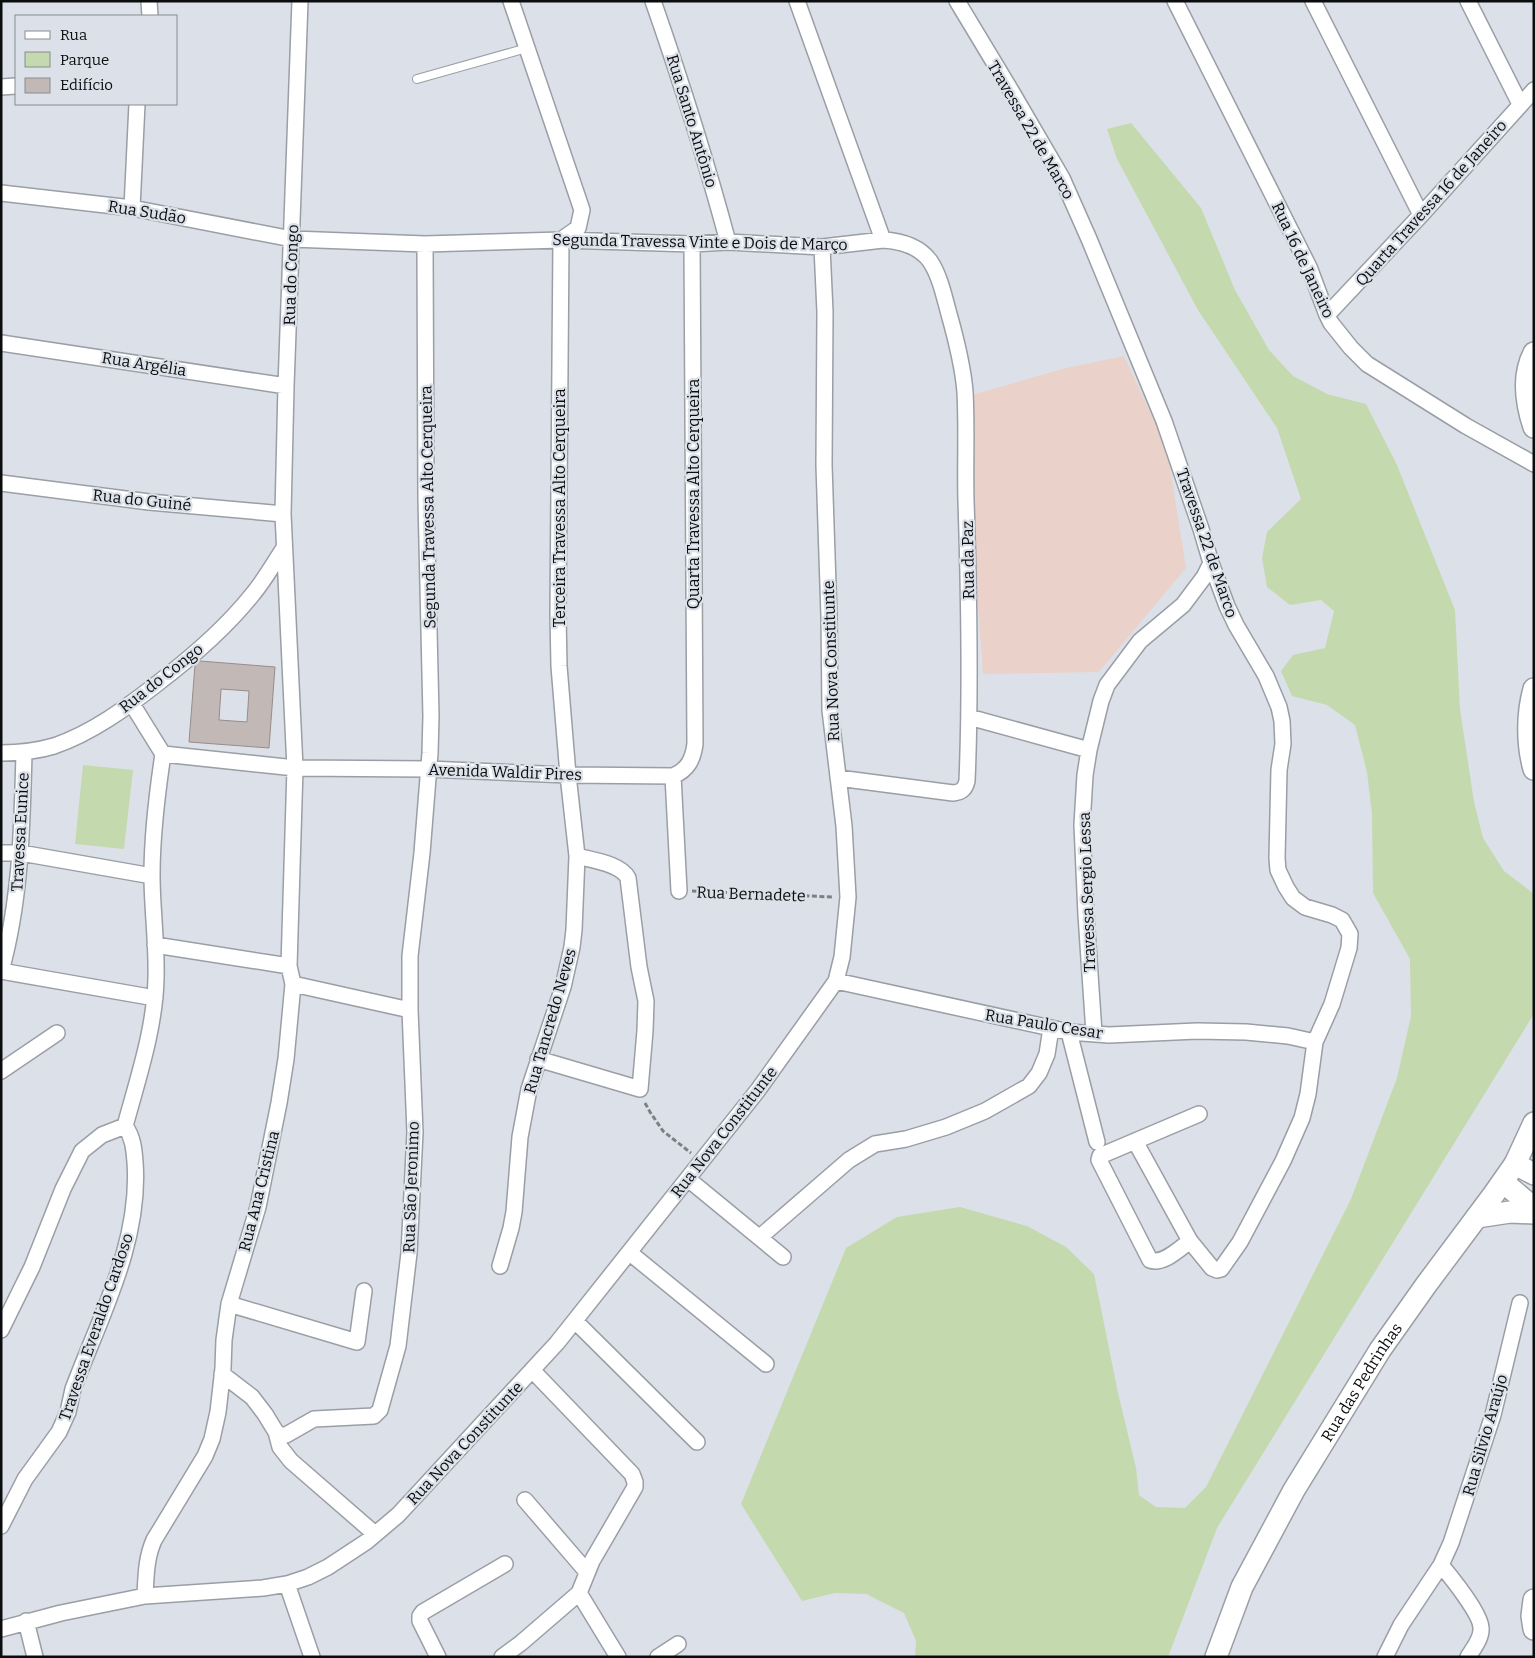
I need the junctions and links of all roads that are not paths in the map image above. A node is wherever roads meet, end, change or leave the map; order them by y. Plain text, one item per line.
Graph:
1 (149, 1) edge
2 (300, 1) edge
3 (511, 1) edge
4 (653, 1) edge
5 (796, 1) edge
6 (957, 1) edge
7 (1175, 1) edge
8 (1313, 1) edge
9 (1468, 1) edge
10 (150, 15) edge
11 (527, 48) junction
12 (417, 79) dead end
13 (15, 86) edge
14 (1, 87) edge
15 (1534, 90) edge
16 (1520, 104) junction
17 (137, 105) edge
18 (1, 193) edge
19 (132, 208) junction
20 (1422, 215) junction
21 (292, 239) junction
22 (561, 240) junction
23 (883, 240) junction
24 (728, 242) junction
25 (425, 244) junction
26 (692, 244) junction
27 (822, 247) junction
28 (1327, 315) junction
29 (1, 342) edge
30 (1534, 352) edge
31 (286, 386) junction
32 (1534, 427) edge
33 (1534, 464) edge
34 (1, 483) edge
35 (283, 514) junction
36 (284, 548) junction
37 (1210, 563) junction
38 (1534, 689) edge
39 (132, 704) junction
40 (970, 717) junction
41 (1089, 750) junction
42 (24, 752) junction
43 (1, 753) edge
44 (162, 754) junction
45 (295, 768) junction
46 (428, 769) junction
47 (1534, 769) edge
48 (568, 775) junction
49 (674, 776) junction
50 (838, 778) junction
51 (21, 852) junction
52 (1, 853) edge
53 (577, 856) junction
54 (152, 876) junction
55 (679, 891) road end
56 (155, 945) junction
57 (289, 966) junction
58 (1, 971) edge
59 (836, 981) junction
60 (293, 984) junction
61 (155, 998) junction
62 (410, 1010) junction
63 (1051, 1028) junction
64 (1070, 1032) junction
65 (57, 1033) dead end
66 (1094, 1033) junction
67 (1315, 1042) junction
68 (538, 1059) junction
69 (1, 1071) edge
70 (1199, 1114) dead end
71 (1534, 1123) edge
72 (125, 1126) junction
73 (1135, 1142) junction
74 (1099, 1149) junction
75 (1525, 1169) edge
76 (688, 1179) junction
77 (1503, 1182) junction
78 (1534, 1208) edge
79 (1534, 1213) edge
80 (1477, 1216) junction
81 (760, 1237) junction
82 (1190, 1242) junction
83 (630, 1252) junction
84 (783, 1257) dead end
85 (500, 1266) dead end
86 (364, 1291) dead end
87 (1520, 1303) dead end
88 (229, 1304) junction
89 (575, 1321) junction
90 (1, 1330) edge
91 (766, 1364) dead end
92 (532, 1370) junction
93 (222, 1374) junction
94 (276, 1432) junction
95 (697, 1442) dead end
96 (524, 1500) dead end
97 (1, 1526) edge
98 (375, 1534) junction
99 (505, 1564) dead end
100 (1441, 1565) junction
101 (587, 1572) junction
102 (287, 1584) junction
103 (579, 1593) junction
104 (145, 1596) junction
105 (1534, 1600) edge
106 (26, 1621) junction
107 (1, 1629) edge
108 (1534, 1629) edge
109 (678, 1644) dead end
110 (35, 1657) edge
111 (312, 1657) edge
112 (438, 1657) edge
113 (502, 1657) edge
114 (618, 1657) edge
115 (658, 1657) edge
116 (1216, 1657) edge
117 (1385, 1657) edge
118 (1468, 1657) edge

1 - 10 street
2 - 21 street, Rua do Congo
3 - 11 street
4 - 24 street, Rua Santo Antônio
5 - 23 street
6 - 37 street, Travessa 22 de Marco
7 - 28 street, Rua 16 de Janeiro
8 - 20 street
9 - 16 street
11 - 12 lane
11 - 22 street
13 - 14 street
15 - 16 street, Quarta Travessa 16 de Janeiro
16 - 20 street, Quarta Travessa 16 de Janeiro
17 - 19 street
18 - 19 street, Rua Sudão
19 - 21 street, Rua Sudão
20 - 28 street, Quarta Travessa 16 de Janeiro
21 - 25 street, Segunda Travessa Vinte e Dois de Março
21 - 31 street, Rua do Congo
22 - 25 street, Segunda Travessa Vinte e Dois de Março
22 - 26 street, Segunda Travessa Vinte e Dois de Março
22 - 48 street, Terceira Travessa Alto Cerqueira
23 - 27 street, Segunda Travessa Vinte e Dois de Março
23 - 40 street, Rua da Paz
24 - 26 street, Segunda Travessa Vinte e Dois de Março
24 - 27 street, Segunda Travessa Vinte e Dois de Março
25 - 46 street, Segunda Travessa Alto Cerqueira
26 - 49 street, Quarta Travessa Alto Cerqueira
27 - 50 street, Rua Nova Constitunte
28 - 33 street, Rua 16 de Janeiro
29 - 31 street, Rua Argélia
30 - 32 main road
31 - 35 street, Rua do Congo
34 - 35 street, Rua do Guiné
35 - 36 street, Rua do Congo
36 - 39 street, Rua do Congo
36 - 45 street, Rua do Congo
37 - 41 street, Travessa Sergio Lessa
37 - 67 street, Travessa 22 de Marco
38 - 47 main road
39 - 42 street, Rua do Congo
39 - 44 street
40 - 41 street
40 - 50 street, Rua da Paz
41 - 66 street, Travessa Sergio Lessa
42 - 43 street, Rua do Congo
42 - 51 street, Travessa Eunice
44 - 45 street, Avenida Waldir Pires
44 - 54 street
45 - 46 street, Avenida Waldir Pires
45 - 57 street, Rua Ana Cristina
46 - 48 street, Avenida Waldir Pires
46 - 62 street, Rua São Jeronimo
48 - 49 street, Avenida Waldir Pires
48 - 53 street, Rua Tancredo Neves
49 - 55 street, Rua Bernadete
50 - 59 street, Rua Nova Constitunte
51 - 52 street
51 - 54 street
51 - 58 street, Travessa Eunice
53 - 68 street, Rua Tancredo Neves
53 - 68 street
54 - 56 street
56 - 57 street
56 - 61 street
57 - 60 street, Rua Ana Cristina
58 - 61 street
59 - 63 street, Rua Paulo Cesar
59 - 76 street, Rua Nova Constitunte
60 - 62 street
60 - 88 street, Rua Ana Cristina
61 - 72 street
62 - 94 street, Rua São Jeronimo
63 - 64 street, Rua Paulo Cesar
63 - 81 street
64 - 66 street, Rua Paulo Cesar
64 - 74 street
65 - 69 street
66 - 67 street, Rua Paulo Cesar
67 - 82 street, Travessa 22 de Marco
68 - 85 street, Rua Tancredo Neves
70 - 73 street
71 - 75 main road, Rua das Pedrinhas
72 - 90 street
72 - 97 street, Travessa Everaldo Cardoso
73 - 74 street
73 - 82 street
74 - 82 street
75 - 77 main road, Rua das Pedrinhas
76 - 81 street
76 - 83 street, Rua Nova Constitunte
77 - 78 main road
77 - 80 main road, Rua das Pedrinhas
79 - 80 main road
80 - 116 main road, Rua das Pedrinhas
81 - 84 street
83 - 89 street, Rua Nova Constitunte
83 - 91 street
86 - 88 street
87 - 100 street, Rua Silvio Araújo
88 - 93 street, Rua Ana Cristina
89 - 92 street, Rua Nova Constitunte
89 - 95 street
92 - 98 street, Rua Nova Constitunte
92 - 101 street
93 - 94 street
93 - 104 street, Rua Ana Cristina
94 - 98 street
96 - 101 street
98 - 102 street, Rua Nova Constitunte
99 - 112 street
100 - 117 street, Rua Silvio Araújo
100 - 118 street
101 - 103 street
102 - 104 street, Rua Nova Constitunte
102 - 111 street
103 - 113 street
103 - 114 street
104 - 106 street, Rua Nova Constitunte
105 - 108 main road
106 - 107 street, Rua Nova Constitunte
106 - 110 street
109 - 115 street

